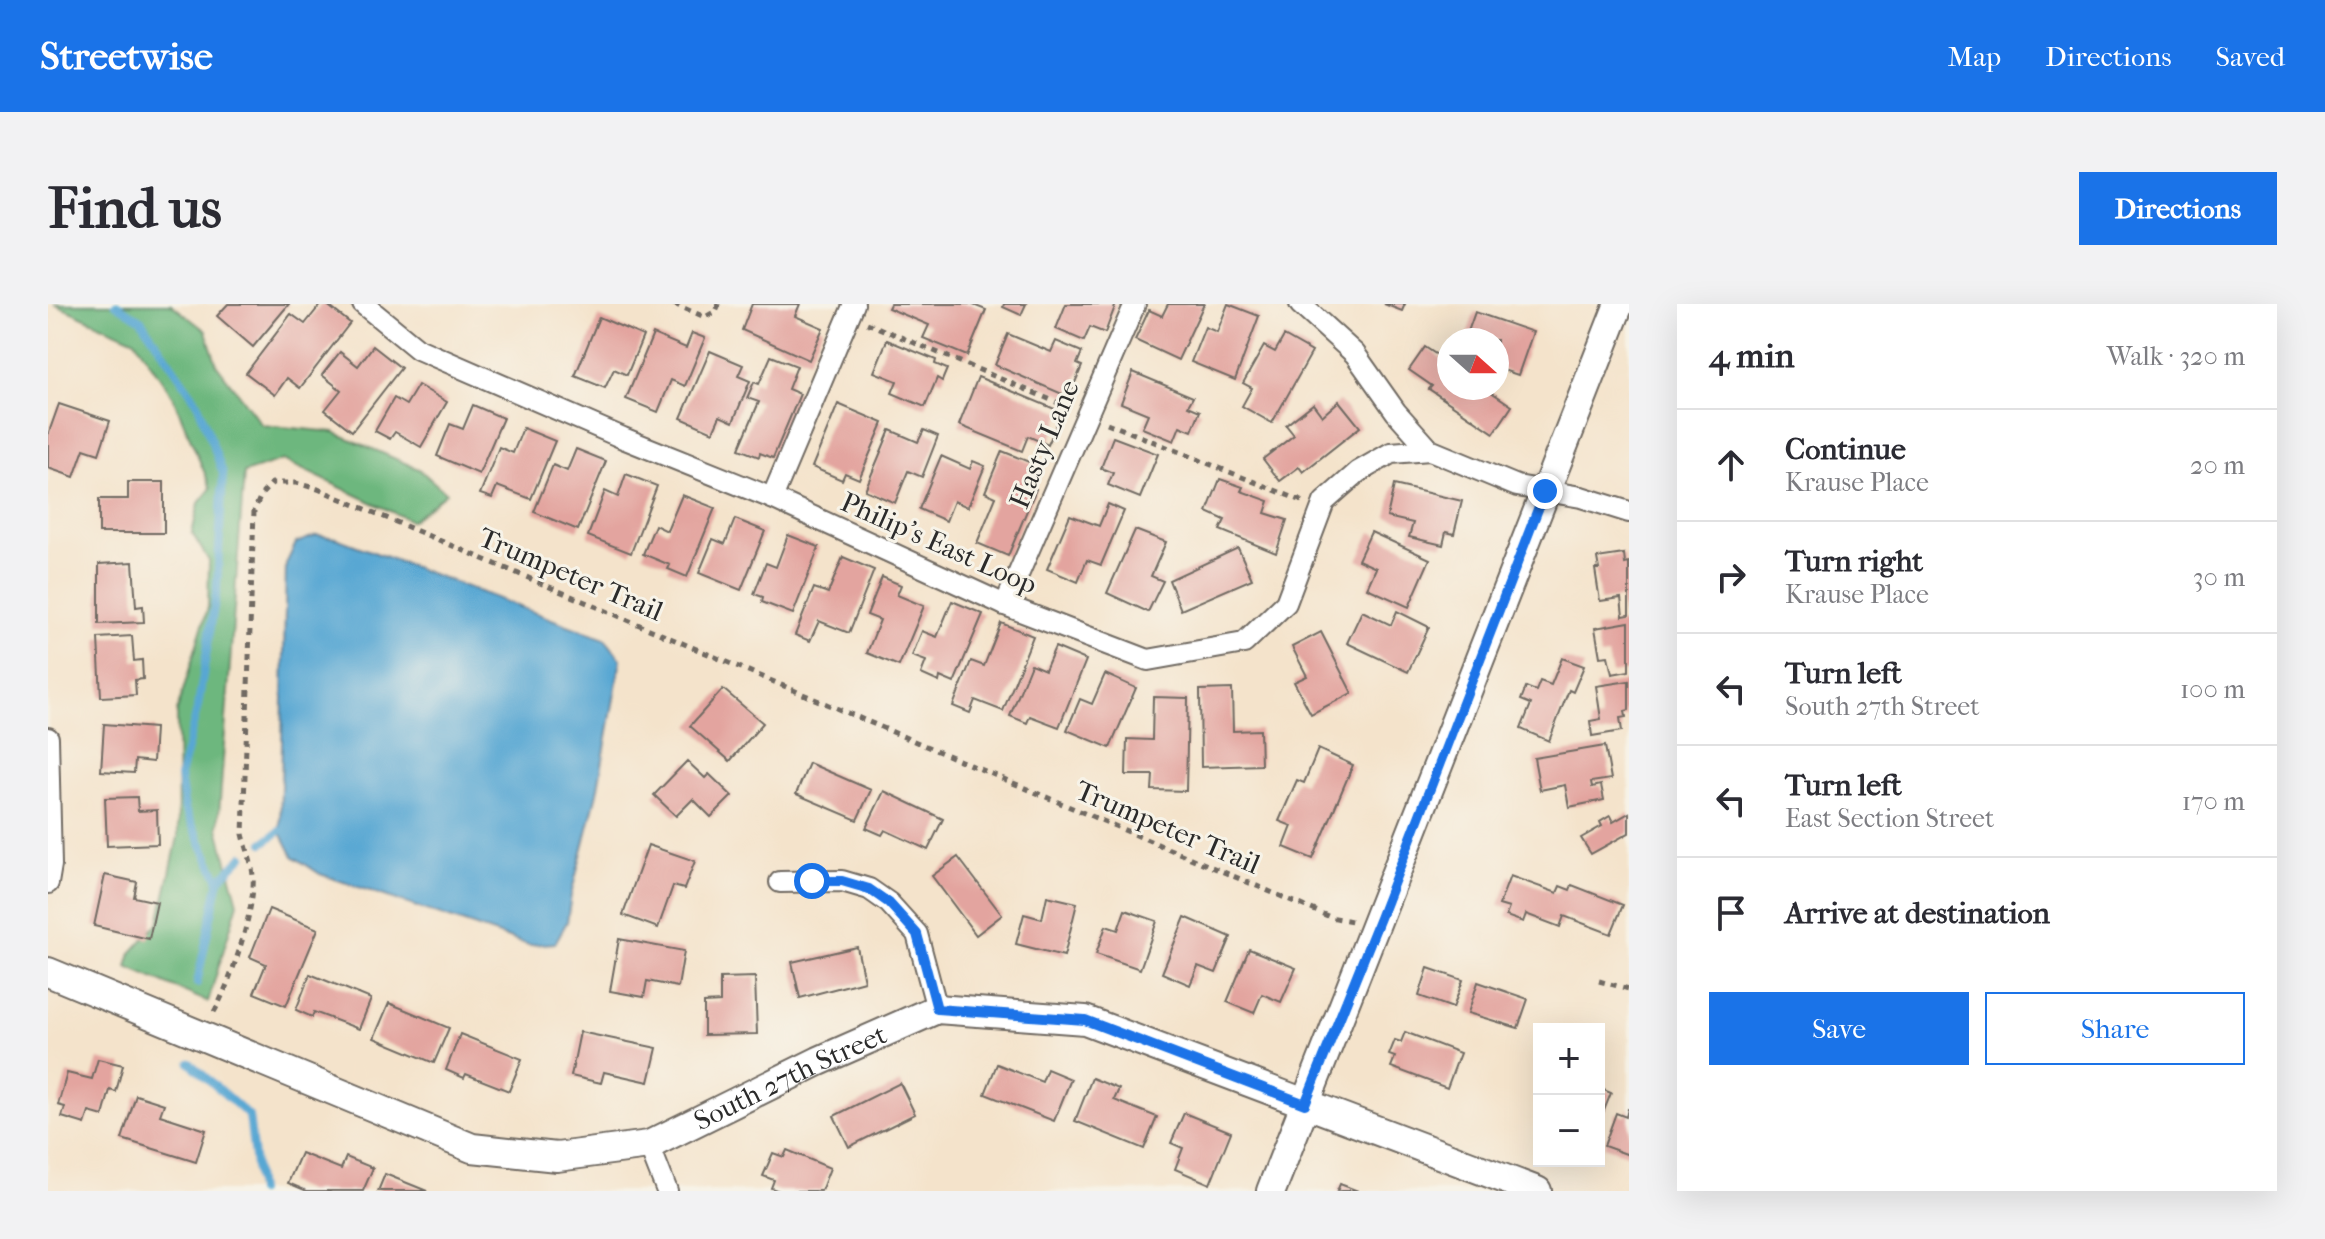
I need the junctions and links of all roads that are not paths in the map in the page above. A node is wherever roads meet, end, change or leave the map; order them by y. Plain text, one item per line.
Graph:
1 (363, 304) edge
2 (854, 304) edge
3 (1135, 304) edge
4 (1300, 304) edge
5 (1619, 304) edge
6 (1430, 450) junction
7 (1545, 491) junction
8 (772, 498) junction
9 (1629, 512) edge
10 (1005, 605) junction
11 (48, 738) edge
12 (780, 882) dead end
13 (48, 883) edge
14 (48, 972) edge
15 (937, 1009) junction
16 (1305, 1104) junction
17 (649, 1145) junction
18 (667, 1191) edge
19 (1271, 1191) edge
20 (1537, 1191) edge

1 - 8 street, Philip's East Loop
2 - 8 street
3 - 10 street, Hasty Lane
4 - 6 street
5 - 7 street
6 - 7 street
6 - 10 street, Philip's East Loop
7 - 9 street
7 - 16 street
8 - 10 street, Philip's East Loop
11 - 13 street
12 - 15 street
14 - 17 street, South 27th Street
15 - 16 street, South 27th Street
15 - 17 street, South 27th Street
16 - 19 street
16 - 20 street, South 27th Street
17 - 18 street

